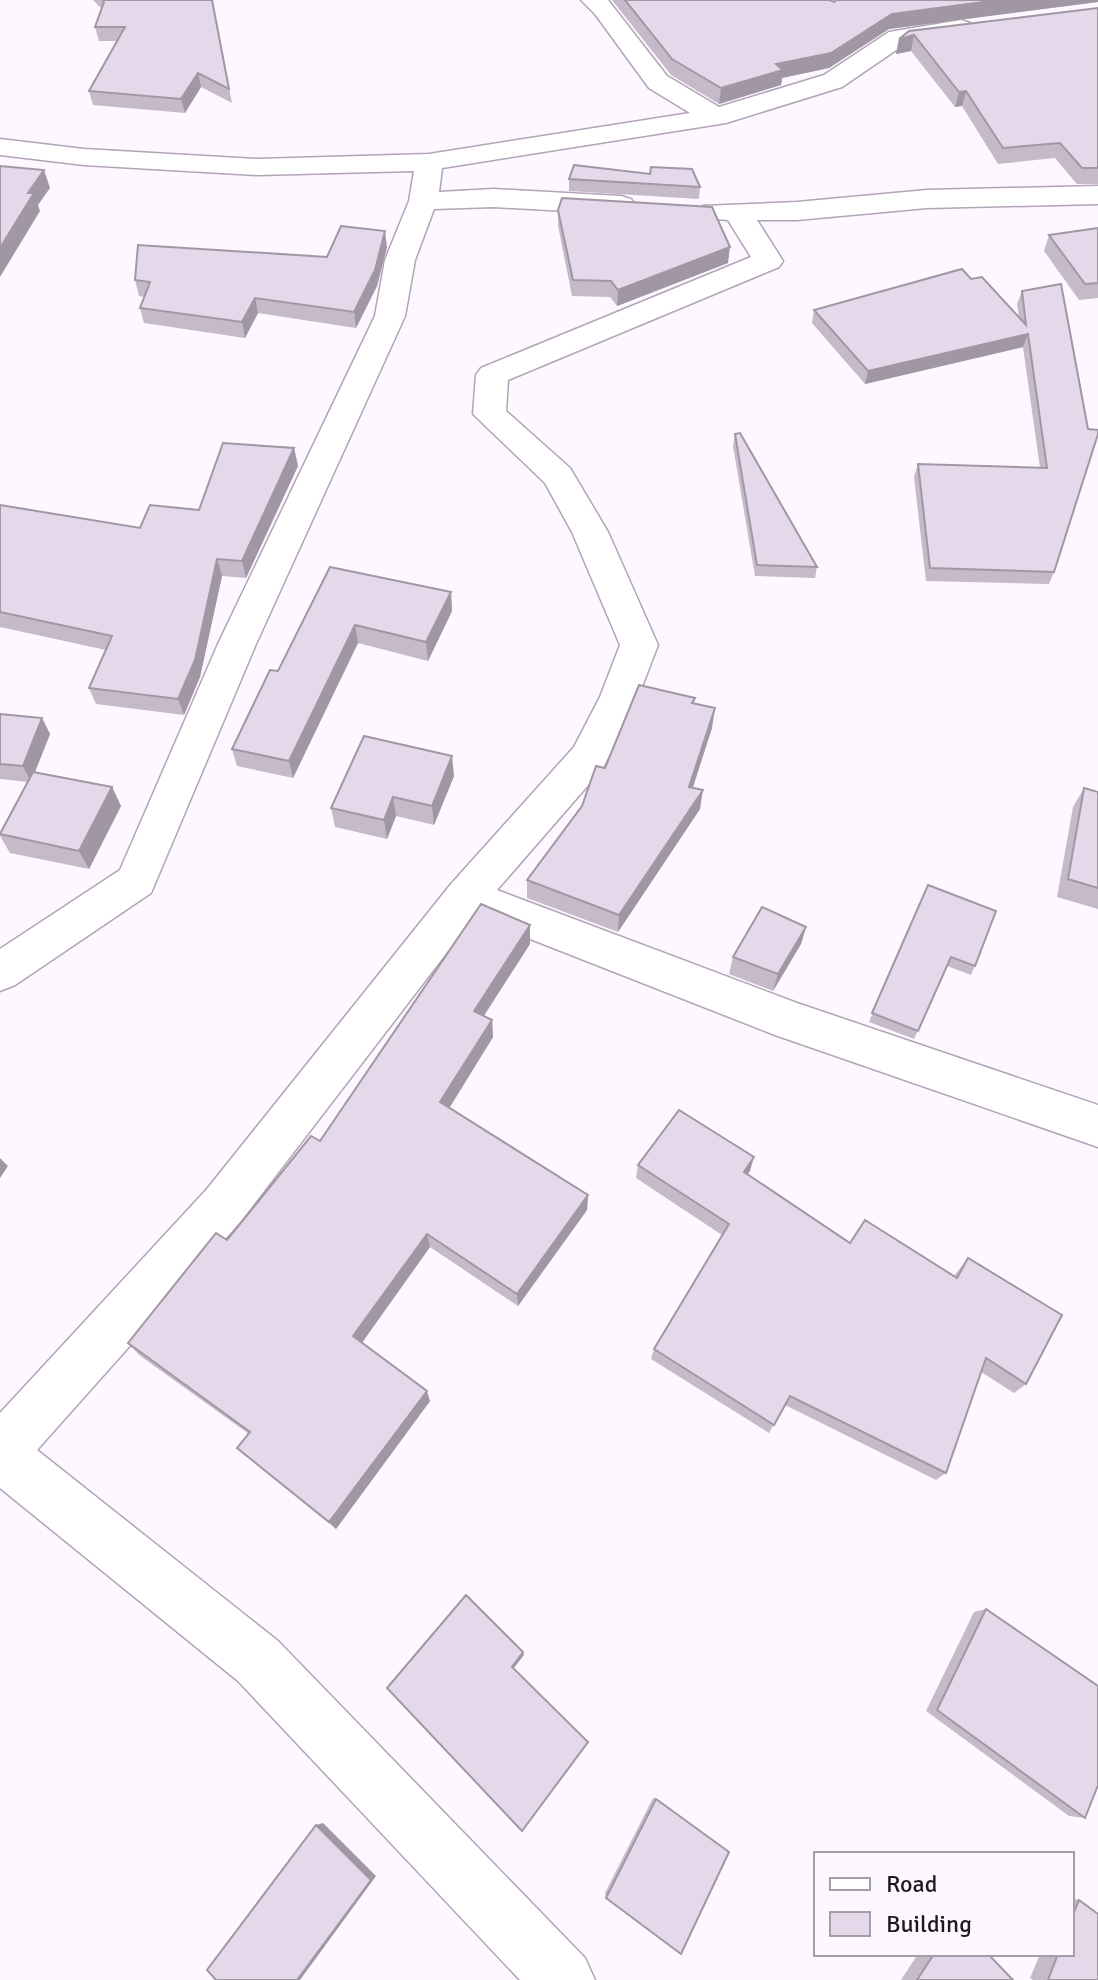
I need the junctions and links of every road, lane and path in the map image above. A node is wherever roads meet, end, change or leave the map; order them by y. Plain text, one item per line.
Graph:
1 (593, 0) edge
2 (947, 6) edge
3 (984, 25) edge
4 (898, 37) junction
5 (716, 117) junction
6 (0, 147) edge
7 (429, 162) junction
8 (1098, 195) edge
9 (423, 201) junction
10 (653, 207) edge
11 (683, 210) edge
12 (737, 212) junction
13 (466, 896) junction
14 (0, 972) edge
15 (1098, 1126) edge
16 (0, 1453) edge
17 (563, 1980) edge

1 - 5 street
2 - 4 street
3 - 4 street
4 - 5 street
5 - 7 street
6 - 7 street
7 - 9 street
8 - 12 street
9 - 10 street
9 - 14 street
11 - 12 street
12 - 13 street
13 - 15 street
13 - 16 street
16 - 17 street

